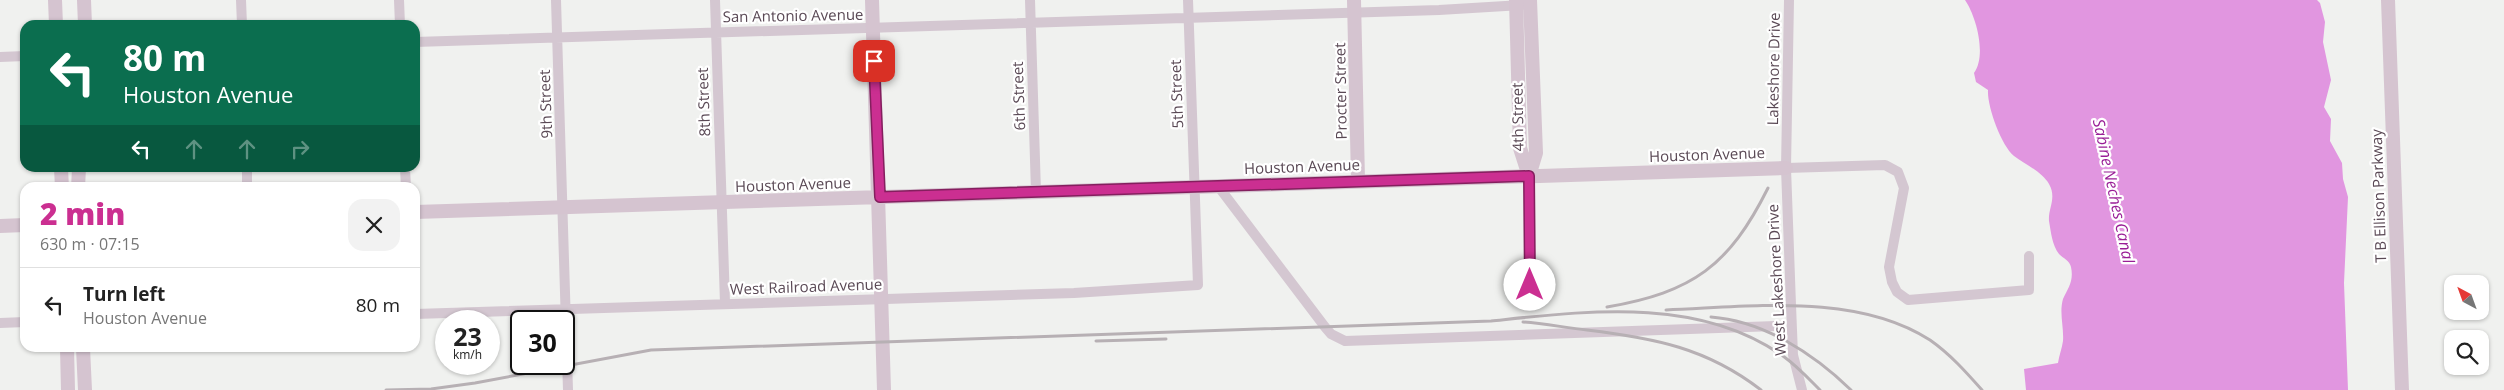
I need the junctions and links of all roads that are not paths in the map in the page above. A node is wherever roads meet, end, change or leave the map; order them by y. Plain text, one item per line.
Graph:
1 (55, 0) edge
2 (84, 0) edge
3 (241, 0) edge
4 (399, 0) edge
5 (556, 0) edge
6 (715, 0) edge
7 (872, 0) edge
8 (1030, 0) edge
9 (1188, 0) edge
10 (1788, 0) edge
11 (2388, 0) edge
12 (1530, 2) edge
13 (1516, 3) edge
14 (1354, 7) edge
15 (1188, 18) junction
16 (56, 20) edge
17 (85, 20) edge
18 (242, 20) edge
19 (400, 20) edge
20 (1031, 23) junction
21 (873, 28) junction
22 (716, 32) junction
23 (558, 37) junction
24 (420, 42) edge
25 (20, 56) edge
26 (0, 57) edge
27 (1786, 168) junction
28 (1529, 176) junction
29 (1358, 180) junction
30 (1218, 186) junction
31 (1194, 187) junction
32 (1036, 192) junction
33 (880, 197) junction
34 (721, 202) junction
35 (564, 208) junction
36 (420, 212) edge
37 (20, 225) edge
38 (0, 226) edge
39 (2029, 256) dead end
40 (1198, 285) joint
41 (1530, 285) dead end
42 (882, 298) junction
43 (725, 303) junction
44 (567, 309) junction
45 (420, 314) edge
46 (20, 322) edge
47 (0, 323) edge
48 (1776, 326) dead end
49 (67, 352) edge
50 (83, 352) edge
51 (68, 390) edge
52 (85, 390) edge
53 (568, 390) edge
54 (884, 390) edge
55 (1802, 390) edge
56 (2402, 390) edge

1 - 16 street
2 - 17 street
3 - 18 street
4 - 19 street
5 - 23 street, 9th Street
6 - 22 street, 8th Street
7 - 21 street
8 - 20 street, 6th Street
9 - 15 street, 5th Street
10 - 27 street, Lakeshore Drive
11 - 56 street, T B Ellison Parkway
12 - 13 street, San Antonio Avenue
12 - 28 street, 4th Street
13 - 14 street, San Antonio Avenue
13 - 28 street, 4th Street
14 - 15 street, San Antonio Avenue
14 - 29 street, Procter Street
15 - 20 street, San Antonio Avenue
15 - 31 street, 5th Street
20 - 21 street, San Antonio Avenue
20 - 32 street, 6th Street
21 - 22 street, San Antonio Avenue
21 - 33 street
22 - 23 street, San Antonio Avenue
22 - 34 street, 8th Street
23 - 24 street, San Antonio Avenue
23 - 35 street, 9th Street
25 - 26 street
27 - 28 street, Houston Avenue
27 - 39 street, Houston Avenue
27 - 55 street, West Lakeshore Drive
28 - 29 street, Houston Avenue
28 - 41 street
29 - 30 street, Houston Avenue
30 - 31 street, Houston Avenue
30 - 48 street
31 - 32 street, Houston Avenue
31 - 40 street, 5th Street
32 - 33 street, Houston Avenue
33 - 34 street, Houston Avenue
33 - 42 street
34 - 35 street, Houston Avenue
34 - 43 street, 8th Street
35 - 36 street, Houston Avenue
35 - 44 street, 9th Street
37 - 38 street
40 - 42 street, West Railroad Avenue
42 - 43 street, West Railroad Avenue
42 - 54 street
43 - 44 street, West Railroad Avenue
44 - 45 street, West Railroad Avenue
44 - 53 street, 9th Street
46 - 47 street
49 - 51 street
50 - 52 street

